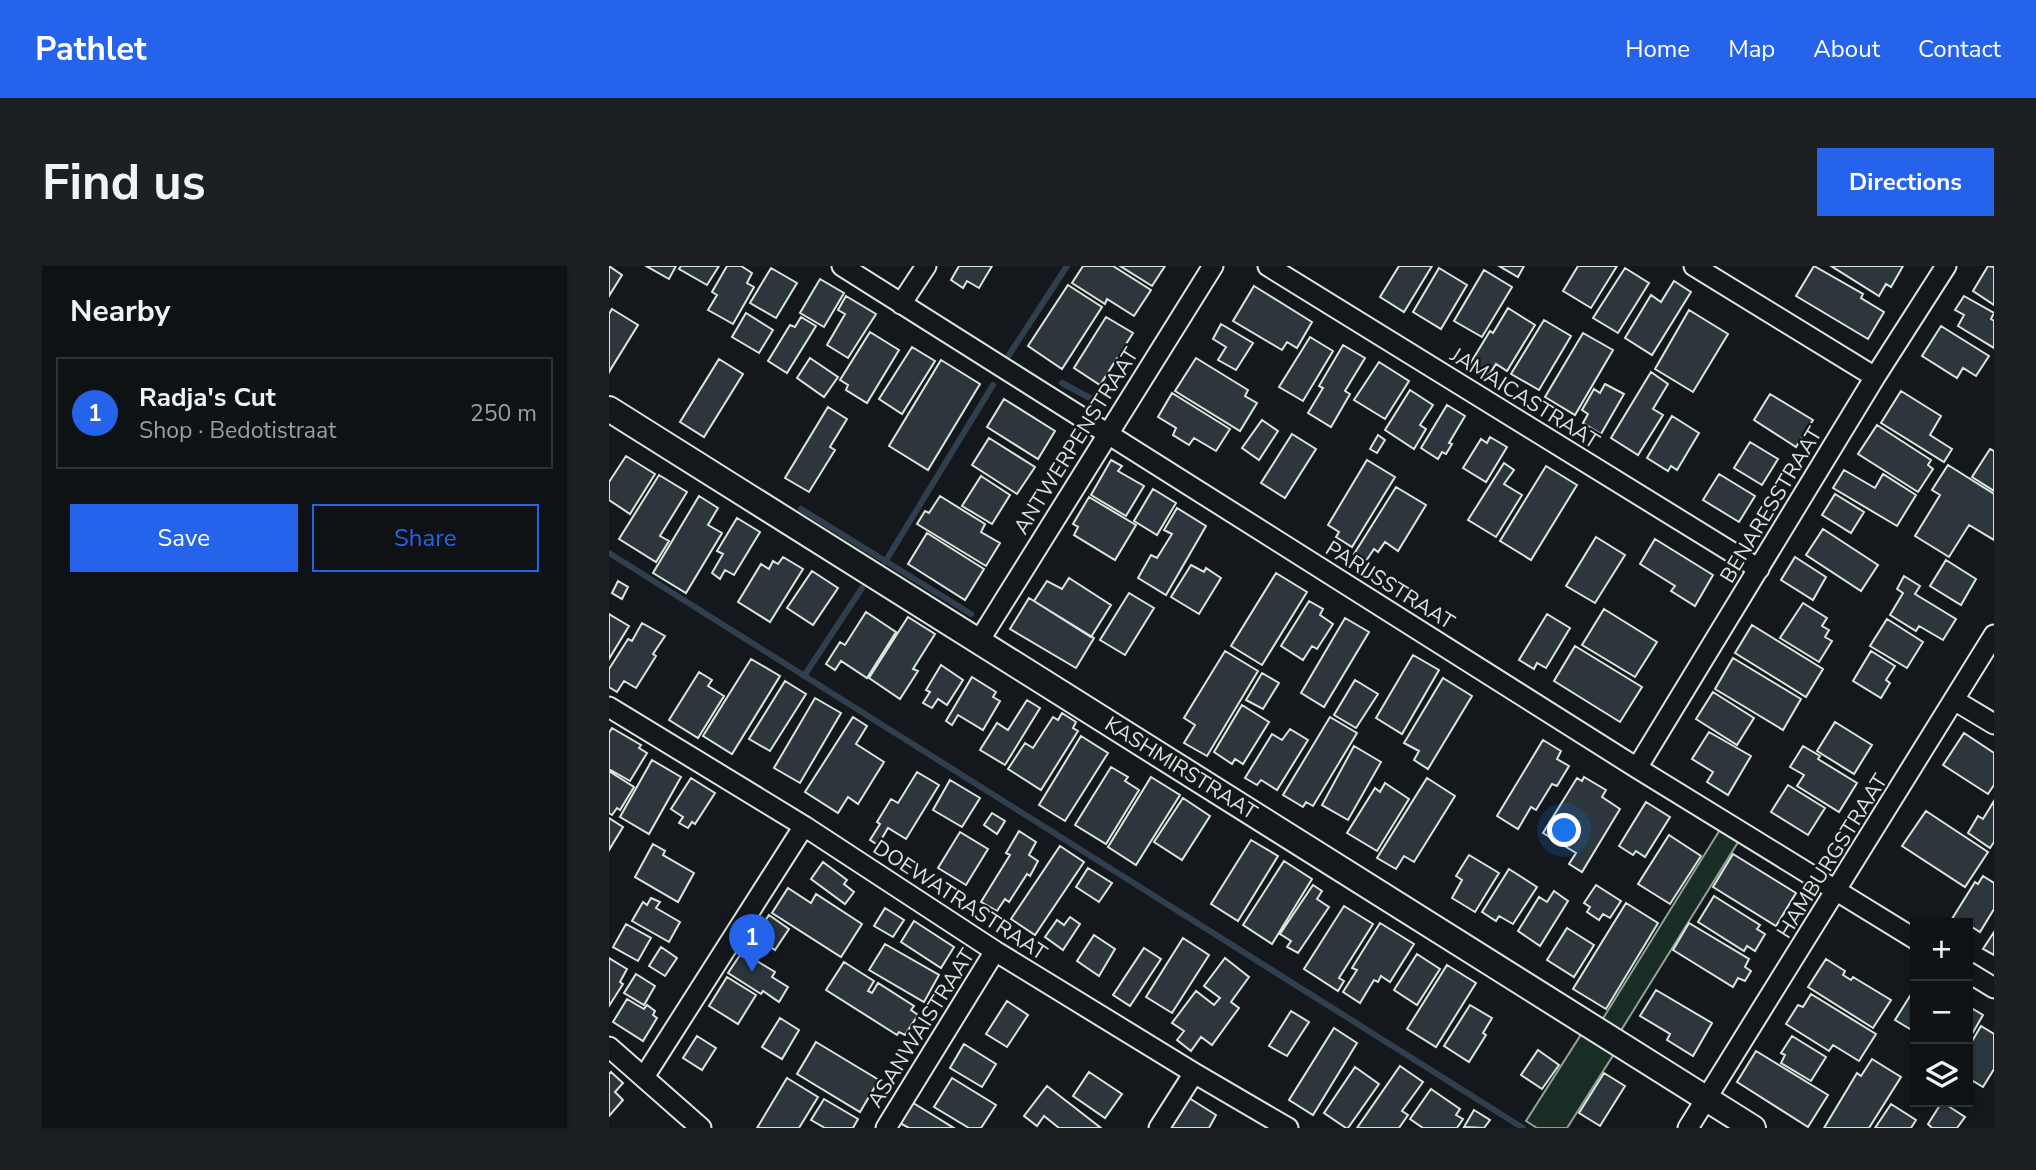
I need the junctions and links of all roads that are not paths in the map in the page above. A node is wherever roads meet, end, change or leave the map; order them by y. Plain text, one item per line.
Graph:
1 (842, 266) edge
2 (926, 266) edge
3 (1213, 266) edge
4 (1268, 266) edge
5 (1694, 266) edge
6 (1945, 266) edge
7 (901, 304) junction
8 (1875, 377) junction
9 (609, 409) edge
10 (1108, 433) junction
11 (1759, 569) junction
12 (1994, 635) edge
13 (979, 641) junction
14 (1954, 700) junction
15 (609, 707) edge
16 (1994, 724) edge
17 (1637, 768) junction
18 (804, 826) junction
19 (1837, 890) junction
20 (1910, 936) edge
21 (995, 951) junction
22 (1973, 975) edge
23 (1994, 988) edge
24 (609, 1048) edge
25 (1194, 1073) junction
26 (644, 1077) junction
27 (1708, 1099) junction
28 (701, 1128) edge
29 (886, 1128) edge
30 (1159, 1128) edge
31 (1288, 1128) edge
32 (1688, 1128) edge
33 (1753, 1128) edge

1 - 7 street, PARIJSSTRAAT
2 - 7 street
3 - 10 street, ANTWERPENSTRAAT
4 - 11 street, JAMAICASTRAAT
5 - 8 street
6 - 8 street, BENARESSTRAAT
7 - 10 street, PARIJSSTRAAT
8 - 11 street, BENARESSTRAAT
9 - 13 street, KASHMIRSTRAAT
10 - 13 street, ANTWERPENSTRAAT
10 - 17 street, PARIJSSTRAAT
11 - 17 street, BENARESSTRAAT
12 - 14 street, HAMBURGSTRAAT
13 - 27 street, KASHMIRSTRAAT
14 - 16 street
14 - 19 street, HAMBURGSTRAAT
15 - 18 street, DOEWATRASTRAAT
17 - 19 street, PARIJSSTRAAT
18 - 21 street, DOEWATRASTRAAT
18 - 26 street
19 - 20 street, PARIJSSTRAAT
19 - 27 street, HAMBURGSTRAAT
21 - 25 street, DOEWATRASTRAAT
21 - 29 street, ASANWAISTRAAT
22 - 23 street
24 - 26 street
25 - 30 street
25 - 31 street, DOEWATRASTRAAT
26 - 28 street
27 - 32 street, HAMBURGSTRAAT
27 - 33 street, KASHMIRSTRAAT

